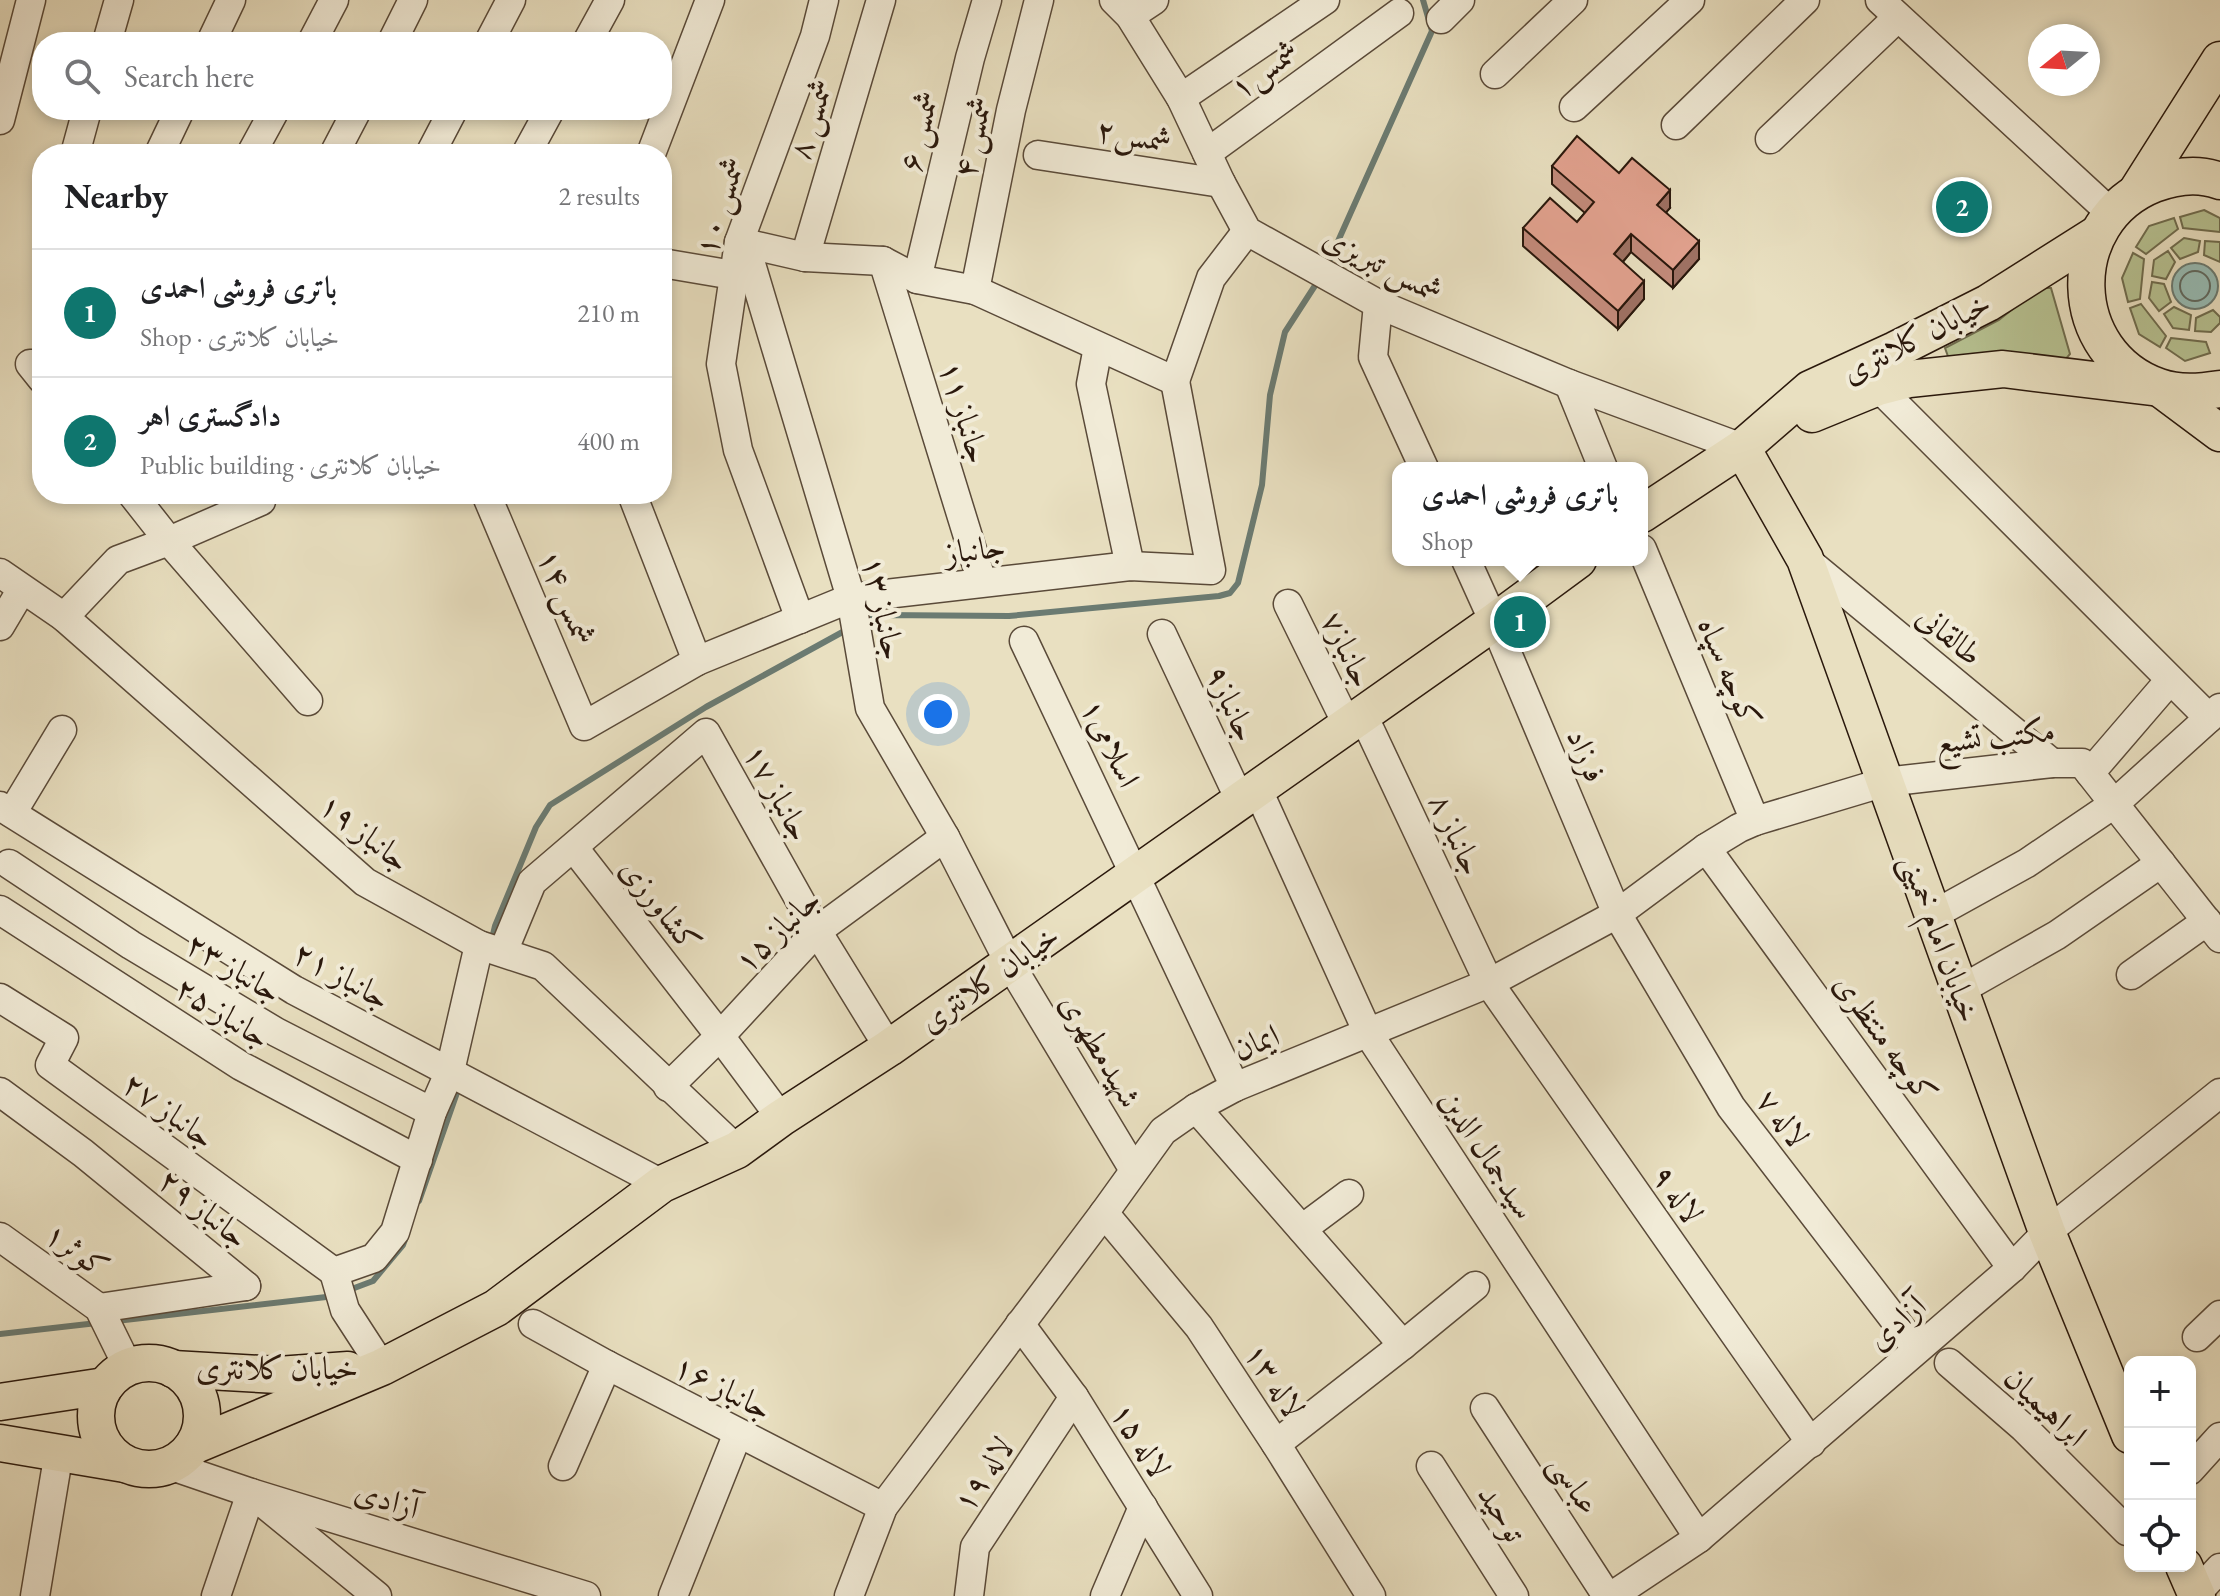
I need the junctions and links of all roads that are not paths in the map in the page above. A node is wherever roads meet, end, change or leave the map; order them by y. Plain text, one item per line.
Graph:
1 (31, 0) edge
2 (119, 0) edge
3 (231, 0) edge
4 (334, 0) edge
5 (413, 0) edge
6 (511, 0) edge
7 (610, 0) edge
8 (710, 0) edge
9 (824, 0) edge
10 (881, 0) edge
11 (987, 0) edge
12 (1039, 0) edge
13 (1154, 0) edge
14 (1325, 0) edge
15 (1573, 0) edge
16 (1690, 0) edge
17 (1805, 0) edge
18 (1122, 8) edge
19 (1889, 9) edge
20 (1399, 13) dead end
21 (110, 32) edge
22 (216, 32) edge
23 (317, 32) edge
24 (397, 32) edge
25 (494, 32) edge
26 (592, 32) edge
27 (2220, 60) edge
28 (1495, 74) dead end
29 (1181, 98) junction
30 (672, 99) edge
31 (1574, 107) dead end
32 (0, 120) edge
33 (84, 120) edge
34 (175, 120) edge
35 (270, 120) edge
36 (352, 120) edge
37 (448, 120) edge
38 (545, 120) edge
39 (664, 120) edge
40 (1676, 125) dead end
41 (1770, 139) dead end
42 (78, 144) edge
43 (164, 144) edge
44 (256, 144) edge
45 (339, 144) edge
46 (435, 144) edge
47 (531, 144) edge
48 (655, 144) edge
49 (1207, 153) junction
50 (1038, 155) dead end
51 (2220, 181) edge
52 (1221, 183) junction
53 (2115, 213) junction
54 (1247, 231) junction
55 (742, 243) junction
56 (805, 257) junction
57 (883, 261) junction
58 (672, 265) edge
59 (733, 275) junction
60 (917, 279) junction
61 (975, 290) junction
62 (1378, 304) junction
63 (1098, 347) junction
64 (1175, 381) junction
65 (1569, 384) junction
66 (1878, 387) junction
67 (2160, 388) junction
68 (2220, 389) edge
69 (2220, 433) edge
70 (1742, 448) junction
71 (1421, 462) edge
72 (1601, 462) edge
73 (140, 504) edge
74 (254, 504) edge
75 (490, 504) edge
76 (636, 504) edge
77 (1648, 510) edge
78 (169, 541) junction
79 (1805, 559) junction
80 (1648, 563) edge
81 (1130, 566) junction
82 (1469, 566) edge
83 (1570, 566) edge
84 (11, 581) edge
85 (982, 582) junction
86 (851, 598) junction
87 (1288, 604) dead end
88 (64, 617) junction
89 (800, 619) junction
90 (1494, 622) junction
91 (0, 626) edge
92 (1162, 634) dead end
93 (1024, 641) dead end
94 (697, 661) junction
95 (2170, 680) junction
96 (308, 701) dead end
97 (2214, 713) edge
98 (1355, 719) junction
99 (584, 726) joint
100 (62, 730) dead end
101 (2052, 763) junction
102 (2090, 773) junction
103 (1885, 782) junction
104 (1248, 794) junction
105 (2114, 804) junction
106 (6, 810) edge
107 (1755, 821) junction
108 (945, 837) junction
109 (574, 848) junction
110 (1706, 848) junction
111 (2161, 863) junction
112 (9, 864) dead end
113 (1136, 874) junction
114 (0, 910) edge
115 (1617, 914) junction
116 (1933, 915) junction
117 (2214, 930) edge
118 (817, 931) junction
119 (491, 949) junction
120 (1010, 964) junction
121 (2131, 975) dead end
122 (1489, 983) junction
123 (1960, 990) junction
124 (0, 998) edge
125 (1368, 1033) junction
126 (720, 1036) junction
127 (889, 1048) junction
128 (450, 1071) junction
129 (668, 1087) junction
130 (1235, 1087) junction
131 (0, 1092) edge
132 (2220, 1093) edge
133 (1196, 1108) junction
134 (432, 1112) junction
135 (781, 1118) junction
136 (737, 1150) junction
137 (418, 1160) junction
138 (1134, 1170) junction
139 (662, 1184) junction
140 (1349, 1194) dead end
141 (1104, 1213) junction
142 (1302, 1229) junction
143 (2047, 1232) junction
144 (0, 1237) edge
145 (2012, 1268) junction
146 (334, 1272) junction
147 (1475, 1286) dead end
148 (99, 1308) junction
149 (2220, 1315) edge
150 (533, 1324) dead end
151 (1020, 1324) junction
152 (2197, 1337) dead end
153 (1403, 1345) junction
154 (1917, 1349) junction
155 (1949, 1363) dead end
156 (607, 1365) junction
157 (382, 1367) junction
158 (173, 1369) junction
159 (117, 1376) junction
160 (1074, 1397) junction
161 (0, 1402) edge
162 (1485, 1408) dead end
163 (2127, 1428) edge
164 (738, 1433) junction
165 (2220, 1437) edge
166 (0, 1443) edge
167 (1811, 1443) junction
168 (1276, 1444) junction
169 (59, 1452) junction
170 (181, 1456) junction
171 (2196, 1463) edge
172 (125, 1464) junction
173 (563, 1466) dead end
174 (1431, 1466) dead end
175 (251, 1493) junction
176 (883, 1507) junction
177 (1143, 1507) junction
178 (2124, 1528) edge
179 (1699, 1538) junction
180 (35, 1596) edge
181 (216, 1596) edge
182 (377, 1596) edge
183 (586, 1596) edge
184 (673, 1596) edge
185 (849, 1596) edge
186 (969, 1596) edge
187 (1105, 1596) edge
188 (1198, 1596) edge
189 (1371, 1596) edge
190 (1514, 1596) edge
191 (1610, 1596) edge

1 - 32 street
2 - 21 street
3 - 22 street
4 - 23 street
5 - 24 street
6 - 25 street
7 - 26 street
8 - 30 street
9 - 55 street, شمس ۱۰
10 - 56 street, شمس ۸
11 - 60 street, شمس ۶
12 - 61 street, شمس ۴
13 - 18 street
14 - 29 street
15 - 28 street
16 - 31 street
17 - 40 street
18 - 29 street
19 - 41 street
19 - 53 street
20 - 49 street, شمس۱
27 - 53 main road
29 - 49 street
33 - 42 street
34 - 43 street
35 - 44 street
36 - 45 street
37 - 46 street
38 - 47 street
39 - 48 street
49 - 52 street
50 - 52 street, شمس۲
51 - 53 main road
52 - 54 street
53 - 67 main road
53 - 70 main road, خیابان کلانتری
54 - 62 street, شمس تبریزی
54 - 64 street
55 - 56 street
55 - 59 street, شمس ۱۰
55 - 86 street, جانباز ۱۳
56 - 57 street
57 - 60 street
57 - 85 street, جانباز ۱۱
58 - 59 street
59 - 89 street, شمس ۱۰
60 - 61 street
61 - 63 street
62 - 65 street, شمس تبریزی
62 - 71 street
63 - 64 street
63 - 81 street
64 - 81 street, جانباز
65 - 70 street, شمس تبریزی
65 - 72 street
66 - 67 main road, خیابان کلانتری
66 - 70 main road, خیابان کلانتری
66 - 95 street
67 - 68 main road, خیابان کلانتری
67 - 69 main road
70 - 77 main road, خیابان کلانتری
70 - 79 main road, خیابان امام خمینی
73 - 78 street
74 - 78 street
75 - 99 street, شمس ۱۴
76 - 94 street
78 - 88 street
78 - 96 street
79 - 101 street, طالقانی
79 - 103 main road, خیابان امام خمینی
80 - 107 street, کوچه سپاه
81 - 85 street, جانباز
82 - 90 street, فرزاد
83 - 90 main road, خیابان کلانتری
84 - 88 street, جانباز ۱۹
84 - 91 street
85 - 86 street, جانباز
86 - 89 street, جانباز
86 - 108 street, جانباز ۱۳
87 - 98 street, جانباز۷
88 - 119 street, جانباز ۱۹
89 - 94 street, جانباز
90 - 98 main road, خیابان کلانتری
90 - 115 street, فرزاد
92 - 104 street, جانباز۹
93 - 113 street, اسلامی۱
94 - 99 street, جانباز
95 - 97 street
95 - 102 street
97 - 105 street
98 - 104 main road, خیابان کلانتری
98 - 122 street, جانباز ۸
100 - 106 street
101 - 102 street, مکتب تشیع
101 - 103 street, مکتب تشیع
102 - 105 street, مکتب تشیع
103 - 107 street, ایمان
103 - 116 main road, خیابان امام خمینی
104 - 113 main road, خیابان کلانتری
104 - 125 street, سیدجمال الدین
105 - 111 street, مکتب تشیع
105 - 116 street
106 - 128 street, جانباز ۲۱
107 - 110 street, ایمان
108 - 118 street, جانباز ۱۵
108 - 120 street, جانباز ۱۳
109 - 118 street, جانباز ۱۷
109 - 119 street
109 - 126 street, کشاورزی
110 - 115 street, ایمان
110 - 145 street, کوچه منتظری
111 - 117 street, مکتب تشیع
111 - 123 street
112 - 134 street, جانباز ۲۳
113 - 120 main road, خیابان کلانتری
113 - 130 street, اسلامی۱
114 - 137 street, جانباز ۲۵
115 - 122 street, ایمان
115 - 154 street, لاله ۷
116 - 123 main road, خیابان امام خمینی
117 - 121 street
118 - 126 street, جانباز ۱۵
118 - 127 street, جانباز ۱۷
119 - 128 street
119 - 129 street, جانباز ۱۹
120 - 127 main road, خیابان کلانتری
120 - 138 street, شهیدمطهری
122 - 125 street, ایمان
122 - 167 street, لاله ۹
123 - 143 main road, خیابان امام خمینی
124 - 146 street, جانباز ۲۷
125 - 130 street, ایمان
125 - 179 street, سیدجمال الدین
126 - 129 street, جانباز ۱۵
126 - 135 street, کشاورزی
127 - 135 main road, خیابان کلانتری
128 - 134 street
128 - 139 street, جانباز ۲۱
129 - 136 street, جانباز ۱۹
130 - 133 street, ایمان
131 - 148 street, جانباز ۲۹
132 - 143 street, آزادی
133 - 138 street, ایمان
133 - 142 street
134 - 137 street
135 - 136 main road, خیابان کلانتری
136 - 139 main road, خیابان کلانتری
137 - 146 street
138 - 141 street, ایمان
139 - 157 main road, خیابان کلانتری
140 - 142 street
141 - 151 street, ایمان
141 - 168 street, لاله ۱۳
142 - 153 street
143 - 145 street, آزادی
143 - 163 main road, خیابان امام خمینی
144 - 148 street, کوثر۱
145 - 154 street, آزادی
146 - 157 street
147 - 153 street
148 - 159 street, کوثر۱
149 - 152 street
150 - 156 street, جانباز ۱۶
151 - 160 street, لاله ۱۵
151 - 176 street, ایمان
153 - 168 street
154 - 167 street, آزادی
155 - 178 street, ابراهیمیان
156 - 164 street, جانباز ۱۶
156 - 173 street
157 - 158 main road, خیابان کلانتری
157 - 170 main road, خیابان کلانتری
158 - 159 main road
158 - 170 main road
159 - 161 main road
159 - 172 main road
160 - 177 street, لاله ۱۵
160 - 186 street, لاله ۱۹
162 - 191 street, عباسی
164 - 176 street, جانباز ۱۶
164 - 184 street
165 - 171 street
166 - 169 main road
167 - 179 street, آزادی
168 - 189 street, لاله ۱۳
169 - 172 main road
169 - 180 street
170 - 172 main road
170 - 175 street, آزادی
174 - 190 street, توحید
175 - 181 street
175 - 182 street
175 - 183 street, آزادی
176 - 185 street, ایمان
177 - 187 street
177 - 188 street, لاله ۱۵
179 - 191 street, آزادی

